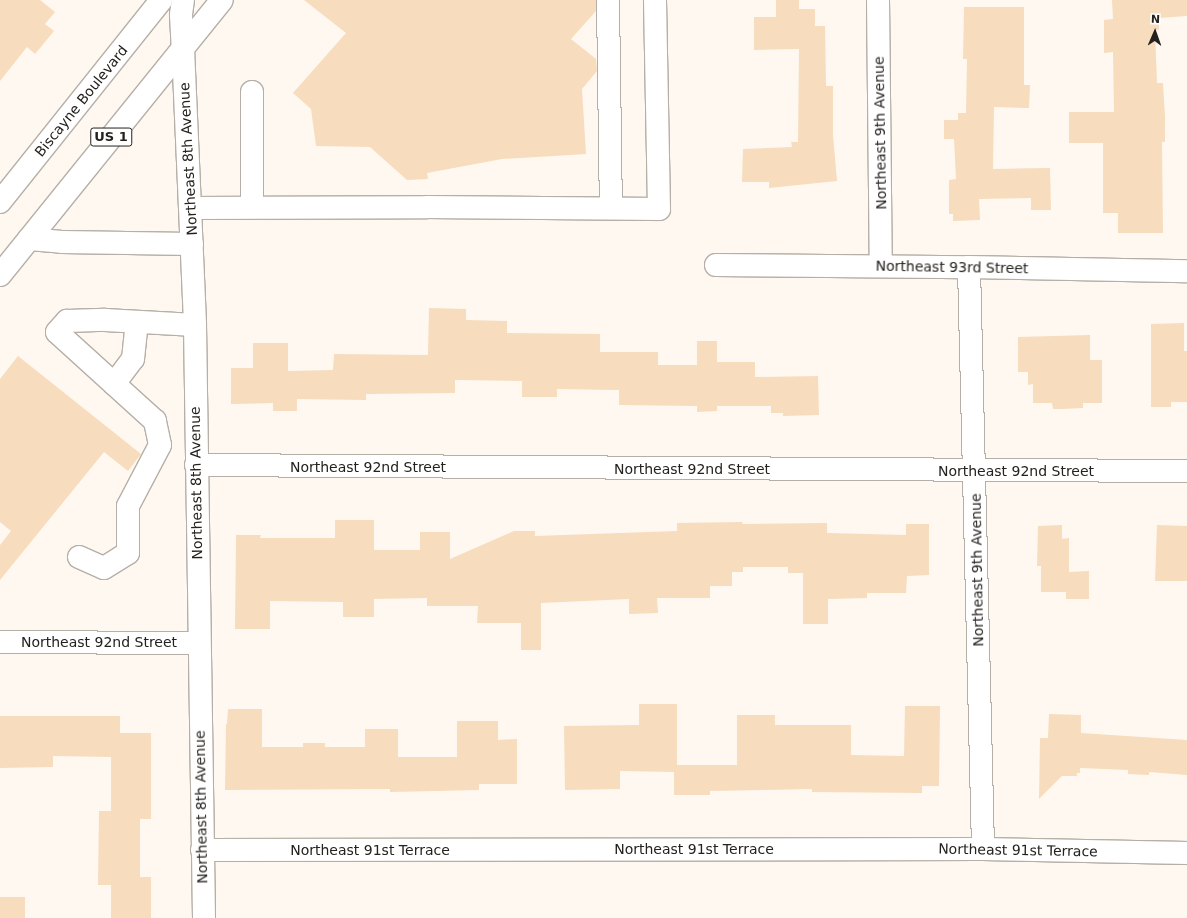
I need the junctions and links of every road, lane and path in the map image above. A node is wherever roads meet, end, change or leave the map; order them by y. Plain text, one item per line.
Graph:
1 (161, 0) edge
2 (183, 0) edge
3 (222, 0) edge
4 (608, 0) edge
5 (655, 0) edge
6 (878, 0) edge
7 (183, 48) junction
8 (252, 92) dead end
9 (0, 202) edge
10 (252, 207) junction
11 (190, 208) junction
12 (611, 208) junction
13 (29, 239) junction
14 (192, 244) junction
15 (716, 265) dead end
16 (881, 266) junction
17 (969, 267) junction
18 (1187, 272) edge
19 (0, 275) edge
20 (136, 323) junction
21 (195, 325) junction
22 (114, 384) junction
23 (196, 465) junction
24 (974, 471) junction
25 (1187, 471) edge
26 (79, 558) dead end
27 (0, 642) edge
28 (198, 643) junction
29 (983, 849) junction
30 (202, 850) junction
31 (1187, 853) edge
32 (204, 918) edge

1 - 9 street, Biscayne Boulevard
2 - 7 street, Northeast 8th Avenue
3 - 7 street, US 1
4 - 12 street
5 - 12 street
6 - 16 street, Northeast 9th Avenue
7 - 11 street, Northeast 8th Avenue
7 - 13 street, US 1
8 - 10 street
10 - 11 street
10 - 12 street
11 - 14 street, Northeast 8th Avenue
13 - 14 street
13 - 19 street, US 1
14 - 21 street, Northeast 8th Avenue
15 - 16 street, Northeast 93rd Street
16 - 17 street, Northeast 93rd Street
17 - 18 street, Northeast 93rd Street
17 - 24 street, Northeast 9th Avenue
20 - 21 street
20 - 22 street
20 - 22 street
21 - 23 street, Northeast 8th Avenue
22 - 26 street
23 - 24 street, Northeast 92nd Street
23 - 28 street, Northeast 8th Avenue
24 - 25 street, Northeast 92nd Street
24 - 29 street, Northeast 9th Avenue
27 - 28 street, Northeast 92nd Street
28 - 30 street, Northeast 8th Avenue
29 - 30 street, Northeast 91st Terrace
29 - 31 street, Northeast 91st Terrace
30 - 32 street, Northeast 8th Avenue

